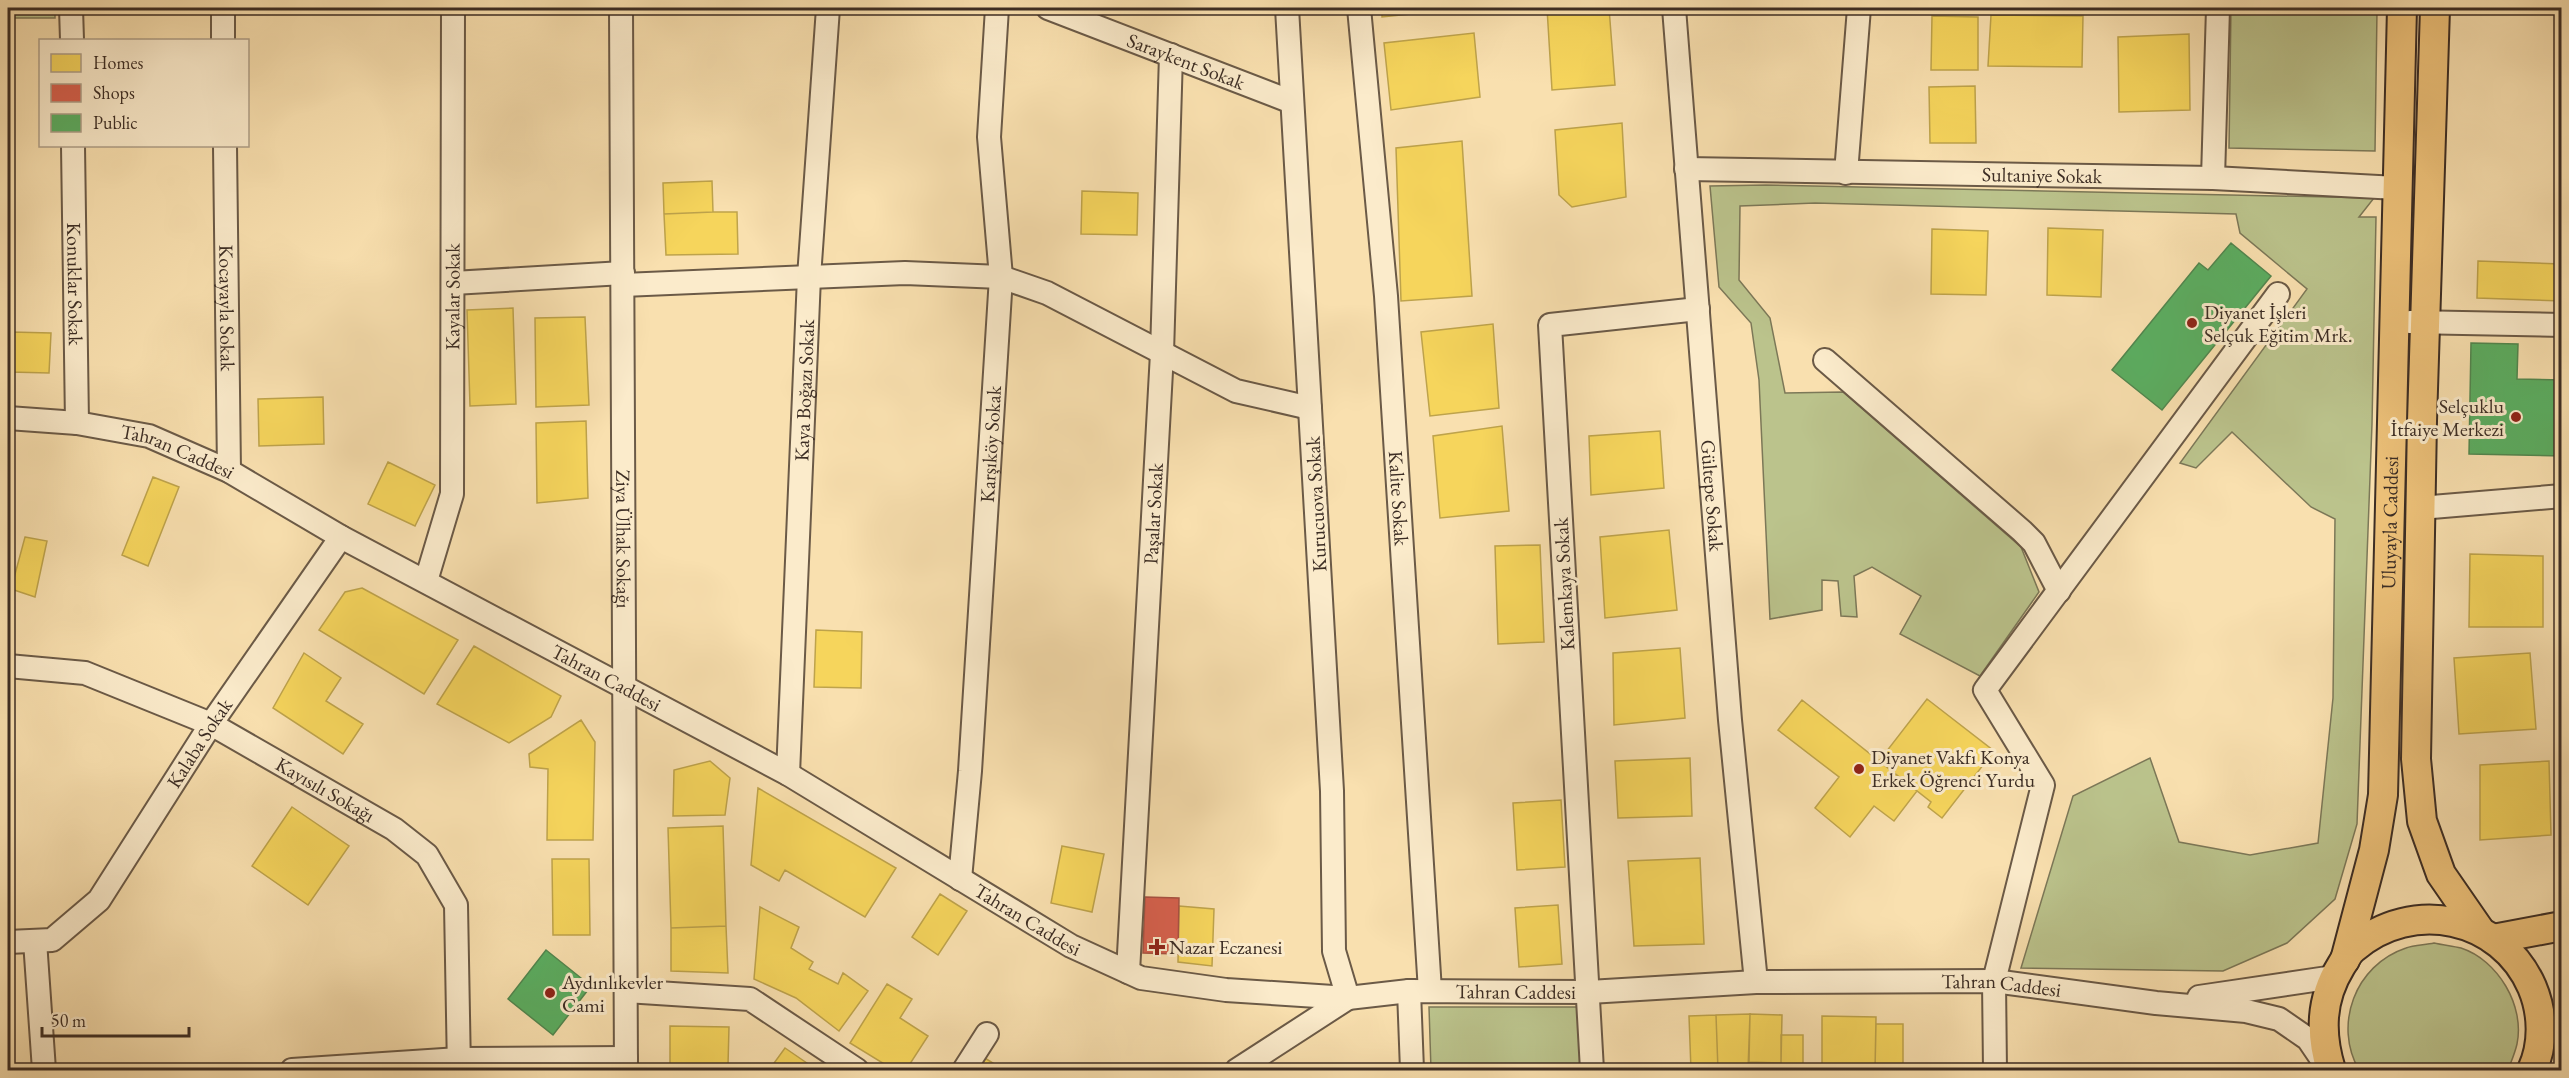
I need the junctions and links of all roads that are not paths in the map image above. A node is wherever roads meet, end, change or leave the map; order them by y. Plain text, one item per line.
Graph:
1 (71, 8) edge
2 (223, 8) edge
3 (453, 8) edge
4 (621, 8) edge
5 (828, 8) edge
6 (998, 8) edge
7 (1048, 8) edge
8 (1287, 8) edge
9 (1359, 8) edge
10 (1674, 8) edge
11 (1859, 8) edge
12 (2218, 8) edge
13 (2402, 8) edge
14 (2435, 8) edge
15 (72, 39) edge
16 (223, 39) edge
17 (1171, 55) junction
18 (1292, 102) junction
19 (73, 147) edge
20 (225, 147) edge
21 (1686, 169) junction
22 (1846, 173) junction
23 (2213, 178) junction
24 (2397, 188) junction
25 (809, 277) junction
26 (1001, 277) junction
27 (623, 279) junction
28 (453, 282) junction
29 (2278, 294) dead end
30 (1698, 309) junction
31 (2396, 322) junction
32 (2425, 322) junction
33 (2562, 325) edge
34 (1162, 353) junction
35 (1825, 360) dead end
36 (1310, 408) junction
37 (8, 418) edge
38 (76, 423) junction
39 (230, 471) junction
40 (2562, 496) edge
41 (2420, 508) junction
42 (341, 537) junction
43 (426, 581) junction
44 (2059, 591) junction
45 (8, 666) edge
46 (625, 690) junction
47 (211, 724) junction
48 (788, 774) junction
49 (960, 879) junction
50 (2562, 926) edge
51 (2486, 934) junction
52 (44, 940) junction
53 (8, 942) edge
54 (2339, 969) junction
55 (1128, 972) junction
56 (1994, 981) junction
57 (1756, 982) junction
58 (626, 991) junction
59 (1419, 991) junction
60 (1588, 992) junction
61 (1348, 998) junction
62 (2156, 1003) junction
63 (2562, 1023) edge
64 (987, 1034) dead end
65 (626, 1064) edge
66 (459, 1065) edge
67 (2534, 1066) edge
68 (44, 1071) edge
69 (292, 1071) edge
70 (857, 1071) edge
71 (964, 1071) edge
72 (1237, 1071) edge
73 (1412, 1071) edge
74 (1592, 1071) edge
75 (1995, 1071) edge
76 (2330, 1071) edge

1 - 15 street
2 - 16 street
3 - 28 street, Kayalar Sokak
4 - 27 street, Ziya Ülhak Sokağı
5 - 25 street, Kaya Boğazı Sokak
6 - 26 street, Karşıköy Sokak
7 - 17 street, Saraykent Sokak
8 - 18 street, Kurucuova Sokak
9 - 59 street, Kalite Sokak
10 - 21 street, Gültepe Sokak
11 - 22 street
12 - 23 street
13 - 24 main road, Uluyayla Caddesi
14 - 32 main road, Uluyayla Caddesi
17 - 18 street, Saraykent Sokak
17 - 34 street, Paşalar Sokak
18 - 36 street, Kurucuova Sokak
19 - 38 street, Konuklar Sokak
20 - 39 street, Kocayayla Sokak
21 - 22 street, Sultaniye Sokak
21 - 30 street, Gültepe Sokak
22 - 23 street, Sultaniye Sokak
23 - 24 street, Sultaniye Sokak
24 - 31 main road, Uluyayla Caddesi
25 - 26 street
25 - 27 street
25 - 48 street, Kaya Boğazı Sokak
26 - 34 street
26 - 49 street, Karşıköy Sokak
27 - 28 street
27 - 46 street, Ziya Ülhak Sokağı
28 - 43 street, Kayalar Sokak
29 - 44 street
30 - 57 street, Gültepe Sokak
30 - 60 street, Kalemkaya Sokak
31 - 32 street
31 - 54 main road, Uluyayla Caddesi
32 - 33 street
32 - 41 main road, Uluyayla Caddesi
34 - 36 street
34 - 55 street, Paşalar Sokak
35 - 44 street
36 - 61 street, Kurucuova Sokak
37 - 38 street, Tahran Caddesi
38 - 39 street, Tahran Caddesi
39 - 42 street, Tahran Caddesi
40 - 41 street
41 - 51 main road, Uluyayla Caddesi
42 - 43 street, Tahran Caddesi
42 - 47 street, Kalaba Sokak
43 - 46 street, Tahran Caddesi
44 - 56 street
45 - 47 street, Kayısılı Sokağı
46 - 48 street, Tahran Caddesi
46 - 58 street, Ziya Ülhak Sokağı
47 - 52 street, Kalaba Sokak
47 - 66 street, Kayısılı Sokağı
48 - 49 street, Tahran Caddesi
49 - 55 street, Tahran Caddesi
50 - 51 main road
51 - 54 main road
51 - 67 main road
52 - 53 street
52 - 68 street
54 - 62 street, Tahran Caddesi
54 - 76 main road, Uluyayla Caddesi
55 - 61 street, Tahran Caddesi
56 - 57 street, Tahran Caddesi
56 - 62 street, Tahran Caddesi
56 - 75 street
57 - 60 street, Tahran Caddesi
58 - 65 street, Ziya Ülhak Sokağı
58 - 70 street
59 - 60 street, Tahran Caddesi
59 - 61 street, Tahran Caddesi
59 - 73 street, Kalite Sokak
60 - 74 street
61 - 72 street
62 - 76 street, Tahran Caddesi
63 - 67 main road
64 - 71 street
65 - 66 street
66 - 69 street

